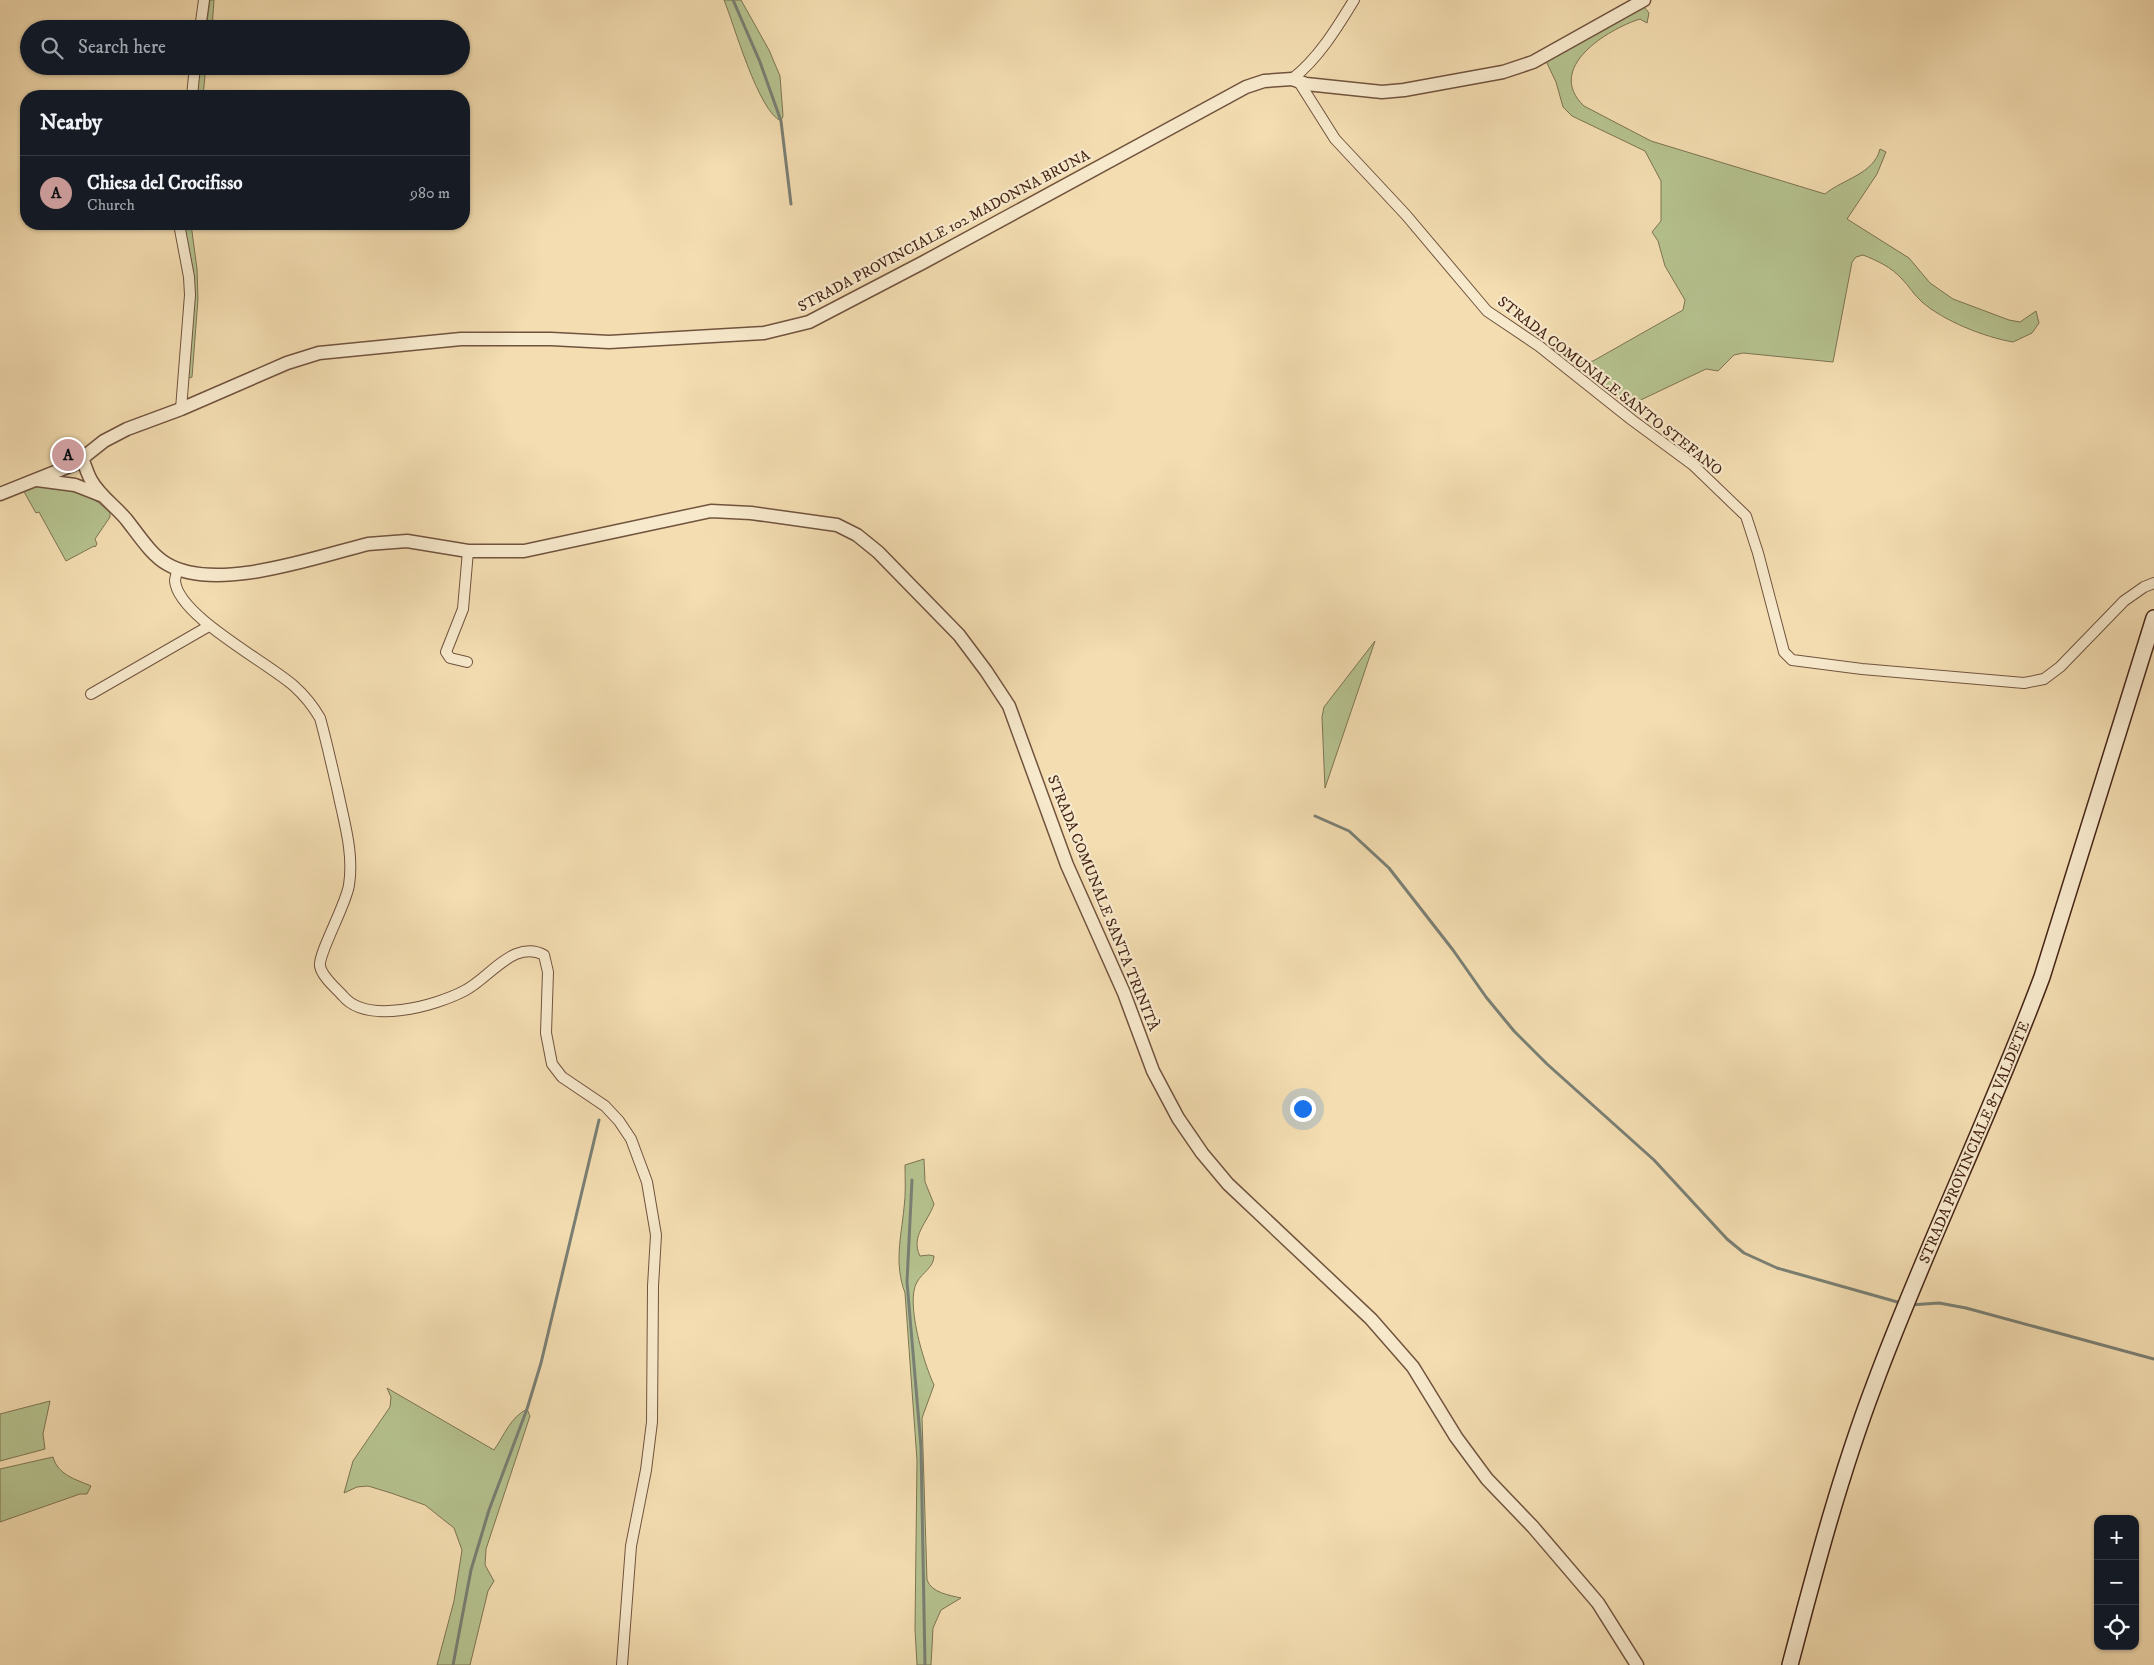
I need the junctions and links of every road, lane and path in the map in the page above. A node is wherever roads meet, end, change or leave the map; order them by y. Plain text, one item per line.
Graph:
1 (204, 0) edge
2 (1354, 0) edge
3 (1644, 0) edge
4 (201, 20) edge
5 (194, 75) edge
6 (1295, 81) junction
7 (193, 90) edge
8 (180, 230) edge
9 (181, 409) junction
10 (82, 458) junction
11 (66, 468) junction
12 (34, 480) junction
13 (91, 481) junction
14 (74, 485) junction
15 (0, 494) edge
16 (103, 496) junction
17 (468, 551) junction
18 (177, 570) junction
19 (2154, 583) edge
20 (2154, 618) edge
21 (209, 626) junction
22 (466, 662) dead end
23 (91, 694) dead end
24 (622, 1665) edge
25 (1637, 1665) edge
26 (1790, 1665) edge

1 - 4 street
2 - 6 street
3 - 6 street, STRADA PROVINCIALE 102 MADONNA BRUNA
5 - 7 street
6 - 9 street, STRADA PROVINCIALE 102 MADONNA BRUNA
6 - 19 street, STRADA COMUNALE SANTO STEFANO
8 - 9 street
9 - 10 street, STRADA PROVINCIALE 102 MADONNA BRUNA
10 - 11 street, STRADA PROVINCIALE 102 MADONNA BRUNA
10 - 13 street
11 - 12 street, STRADA PROVINCIALE 102 MADONNA BRUNA
11 - 13 street
11 - 14 street
12 - 14 street
12 - 15 street, STRADA PROVINCIALE 102 MADONNA BRUNA
13 - 16 street
14 - 16 street
16 - 18 street
17 - 18 street, STRADA COMUNALE SANTA TRINITÀ
17 - 22 street
17 - 25 street, STRADA COMUNALE SANTA TRINITÀ
18 - 21 street
20 - 26 main road, STRADA PROVINCIALE 87 VALDETE
21 - 23 street
21 - 24 street

